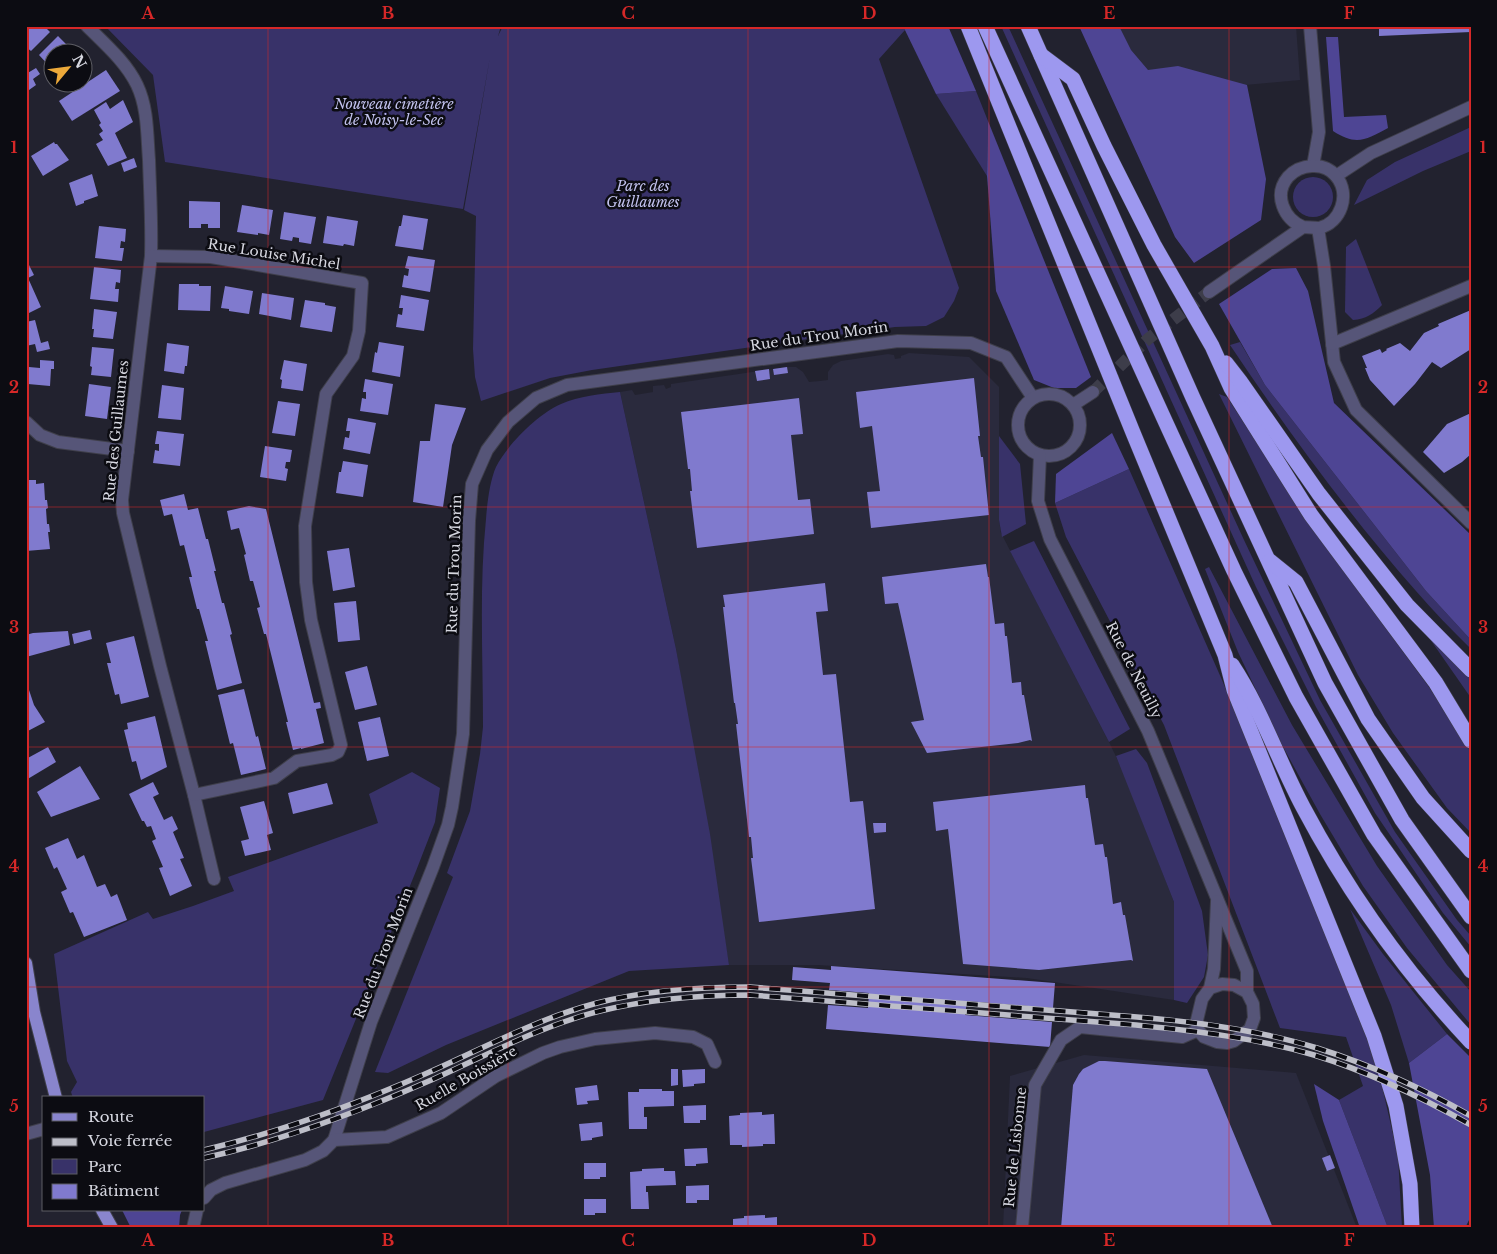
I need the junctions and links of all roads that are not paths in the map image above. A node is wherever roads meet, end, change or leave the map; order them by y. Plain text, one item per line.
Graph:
1 (87, 26) edge
2 (968, 26) edge
3 (985, 26) edge
4 (1028, 26) edge
5 (1310, 26) edge
6 (1041, 55) junction
7 (1471, 107) edge
8 (1313, 166) junction
9 (1336, 176) junction
10 (1303, 227) junction
11 (1318, 228) junction
12 (152, 256) junction
13 (1471, 286) edge
14 (1209, 292) tunnel mouth
15 (1332, 344) junction
16 (1212, 346) junction
17 (1093, 392) tunnel mouth
18 (1033, 398) junction
19 (1073, 404) junction
20 (26, 422) edge
21 (128, 451) junction
22 (1040, 455) junction
23 (1471, 523) edge
24 (1265, 556) junction
25 (1225, 655) junction
26 (1471, 670) edge
27 (1471, 741) edge
28 (194, 795) junction
29 (1471, 851) edge
30 (214, 879) dead end
31 (1217, 896) junction
32 (1471, 917) edge
33 (26, 963) edge
34 (1471, 971) edge
35 (1210, 988) junction
36 (1247, 992) junction
37 (1198, 1030) junction
38 (1471, 1042) edge
39 (715, 1062) dead end
40 (55, 1096) edge
41 (42, 1129) edge
42 (26, 1134) edge
43 (334, 1140) junction
44 (205, 1197) edge
45 (103, 1212) edge
46 (197, 1212) edge
47 (112, 1228) edge
48 (193, 1228) edge
49 (1022, 1228) edge
50 (1412, 1228) edge

1 - 12 street, Rue des Guillaumes
2 - 25 highway
3 - 34 highway
4 - 6 highway
5 - 8 street
6 - 16 highway
6 - 24 highway
7 - 9 street
8 - 9 street
8 - 10 street
9 - 11 street
10 - 11 street
10 - 14 street
11 - 15 street
12 - 21 street, Rue des Guillaumes
12 - 28 street, Rue Louise Michel
13 - 15 street
15 - 23 street
16 - 26 highway
16 - 27 highway
17 - 19 street
18 - 19 street
18 - 22 street
18 - 43 street, Rue du Trou Morin
19 - 22 street
20 - 21 street
21 - 28 street, Rue des Guillaumes
22 - 31 street, Rue de Neuilly
24 - 29 highway
24 - 32 highway
25 - 38 highway
25 - 50 highway
28 - 30 street, Rue des Guillaumes
31 - 35 street, Rue de Neuilly
31 - 36 street, Rue de Neuilly
33 - 40 main road
35 - 36 street
35 - 37 street
36 - 37 street
37 - 49 street, Rue de Lisbonne
39 - 43 street, Ruelle Boissière
41 - 42 street
43 - 44 street
45 - 47 main road
46 - 48 street

